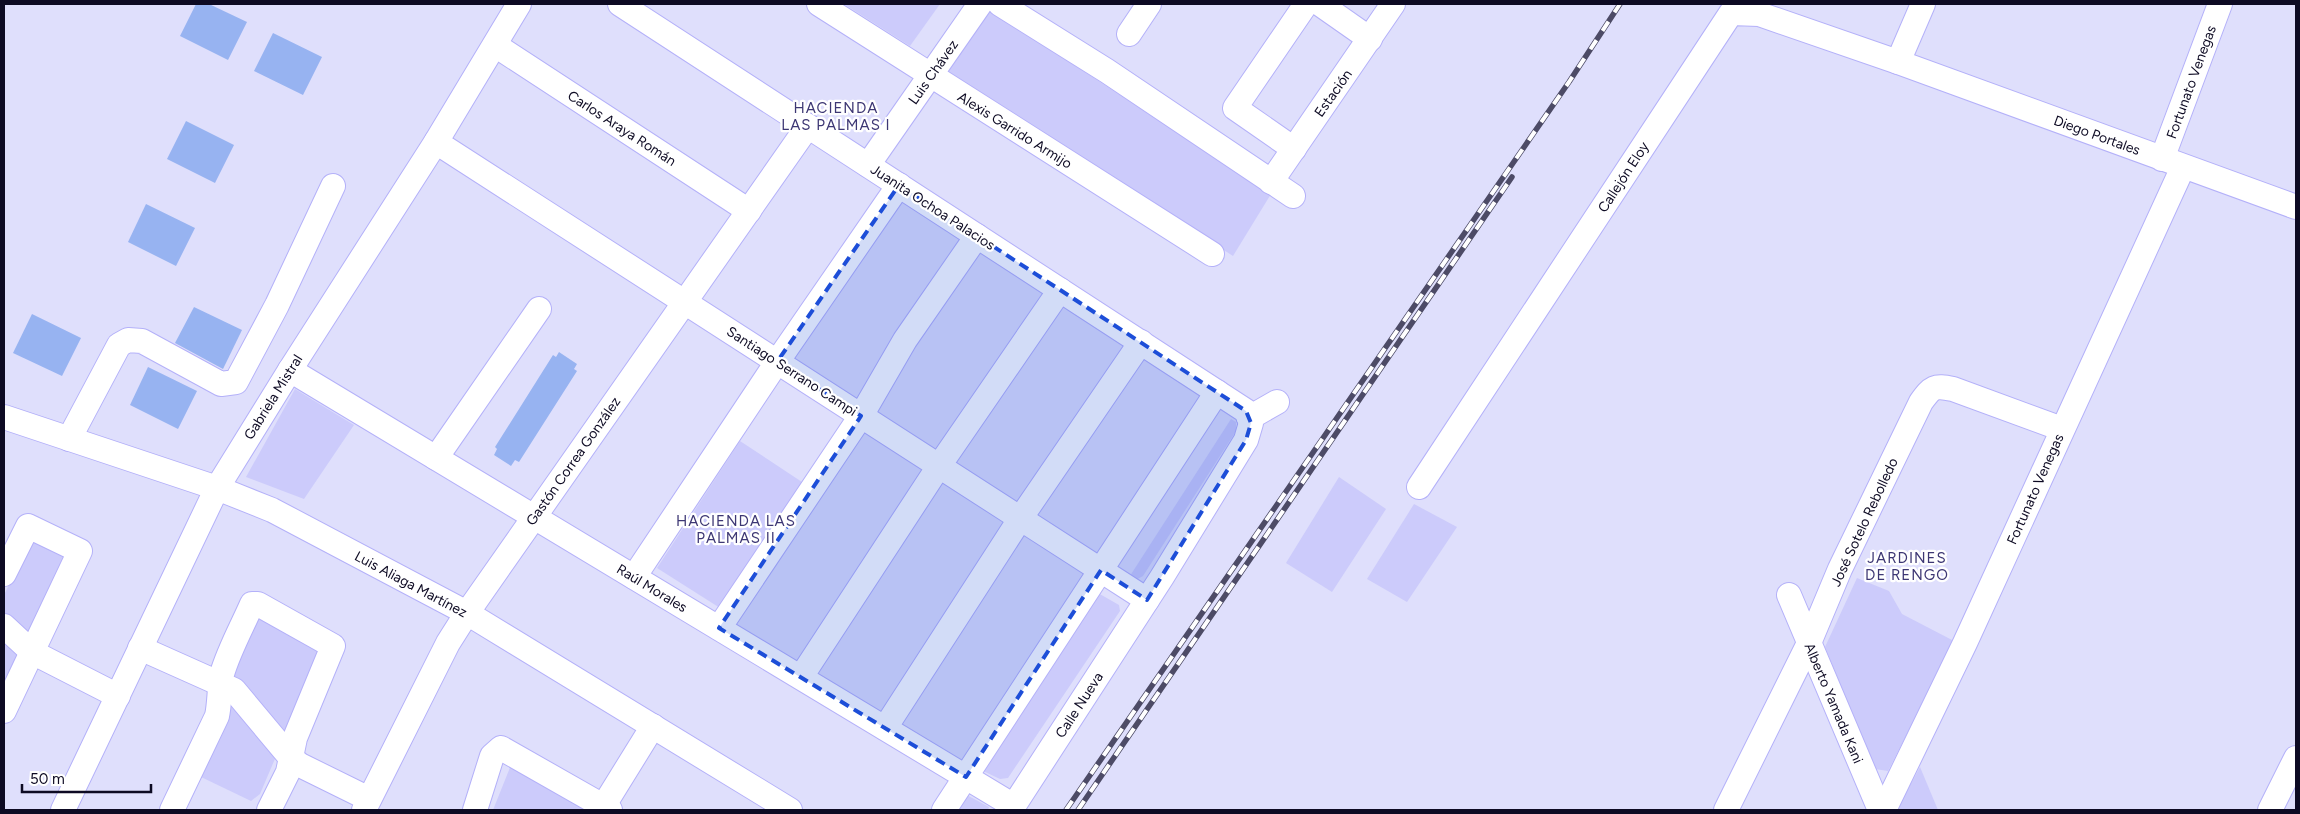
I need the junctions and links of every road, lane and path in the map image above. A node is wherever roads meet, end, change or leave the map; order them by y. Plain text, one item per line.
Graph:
1 (519, 4) edge
2 (620, 4) edge
3 (819, 4) edge
4 (980, 4) edge
5 (1000, 4) edge
6 (1149, 4) edge
7 (1306, 4) edge
8 (1320, 4) edge
9 (1393, 4) edge
10 (1923, 4) edge
11 (2220, 4) edge
12 (1129, 34) dead end
13 (1370, 39) junction
14 (495, 45) junction
15 (1898, 62) junction
16 (930, 76) junction
17 (808, 126) junction
18 (436, 142) junction
19 (1294, 149) junction
20 (2173, 163) junction
21 (868, 164) junction
22 (1271, 182) junction
23 (899, 185) junction
24 (333, 186) dead end
25 (1293, 196) dead end
26 (2296, 206) edge
27 (749, 211) junction
28 (978, 236) junction
29 (1212, 254) dead end
30 (1060, 290) junction
31 (684, 302) junction
32 (539, 309) dead end
33 (1141, 342) junction
34 (777, 362) junction
35 (290, 370) junction
36 (1217, 392) junction
37 (1277, 402) dead end
38 (1248, 414) junction
39 (861, 416) junction
40 (4, 418) edge
41 (2062, 429) junction
42 (68, 439) junction
43 (436, 458) junction
44 (938, 466) junction
45 (217, 488) junction
46 (1419, 488) dead end
47 (534, 517) junction
48 (1020, 518) junction
49 (1101, 570) junction
50 (4, 574) edge
51 (634, 577) junction
52 (1789, 595) dead end
53 (1146, 600) junction
54 (467, 613) junction
55 (4, 626) edge
56 (719, 628) junction
57 (1808, 643) junction
58 (140, 648) junction
59 (32, 652) junction
60 (801, 677) junction
61 (220, 684) junction
62 (118, 696) junction
63 (4, 711) edge
64 (653, 726) junction
65 (884, 728) junction
66 (290, 757) junction
67 (2295, 765) edge
68 (966, 777) junction
69 (367, 804) edge
70 (1012, 808) edge
71 (605, 809) edge
72 (63, 810) edge
73 (172, 810) edge
74 (269, 810) edge
75 (475, 810) edge
76 (790, 810) edge
77 (944, 810) edge
78 (1726, 810) edge
79 (1882, 810) edge
80 (2270, 810) edge

1 - 14 street, Gabriela Mistral
2 - 17 street, Juanita Ochoa Palacios
3 - 16 street, Alexis Garrido Armijo
4 - 16 street, Luis Chávez
5 - 22 street
6 - 12 street
7 - 19 street
8 - 13 street
9 - 13 street, Estación
10 - 15 street
11 - 20 street, Fortunato Venegas
13 - 19 street, Estación
14 - 18 street, Gabriela Mistral
14 - 27 street, Carlos Araya Román
15 - 20 street, Diego Portales
15 - 46 street, Callejón Eloy
16 - 21 street, Luis Chávez
16 - 29 street, Alexis Garrido Armijo
17 - 21 street, Juanita Ochoa Palacios
17 - 27 street, Gastón Correa González
18 - 31 street, Santiago Serrano Campi
18 - 35 street, Gabriela Mistral
19 - 22 street, Estación
20 - 26 street, Diego Portales
20 - 41 street, Fortunato Venegas
21 - 23 street, Juanita Ochoa Palacios
22 - 25 street
23 - 28 street, Juanita Ochoa Palacios
23 - 34 street
24 - 42 street
27 - 31 street, Gastón Correa González
28 - 30 street, Juanita Ochoa Palacios
28 - 39 street
30 - 33 street, Juanita Ochoa Palacios
30 - 44 street
31 - 34 street, Santiago Serrano Campi
31 - 47 street, Gastón Correa González
32 - 43 street
33 - 36 street, Juanita Ochoa Palacios
33 - 48 street
34 - 39 street, Santiago Serrano Campi
34 - 51 street
35 - 43 street, Raúl Morales
35 - 45 street, Gabriela Mistral
36 - 38 street, Juanita Ochoa Palacios
36 - 49 street
37 - 38 street
38 - 53 street, Calle Nueva
39 - 44 street, Santiago Serrano Campi
39 - 56 street
40 - 42 street, Luis Aliaga Martínez
41 - 57 street, José Sotelo Rebolledo
41 - 79 street, Fortunato Venegas
42 - 45 street, Luis Aliaga Martínez
43 - 47 street, Raúl Morales
44 - 48 street, Santiago Serrano Campi
44 - 60 street
45 - 54 street, Luis Aliaga Martínez
45 - 58 street, Gabriela Mistral
47 - 51 street, Raúl Morales
47 - 54 street, Gastón Correa González
48 - 49 street, Santiago Serrano Campi
48 - 65 street
49 - 53 street, Santiago Serrano Campi
49 - 68 street
50 - 59 street
51 - 56 street, Raúl Morales
52 - 57 street, Alberto Yamada Kani
53 - 70 street, Calle Nueva
54 - 64 street, Luis Aliaga Martínez
54 - 69 street, Gastón Correa González
55 - 59 street
56 - 60 street, Raúl Morales
57 - 78 street, José Sotelo Rebolledo
57 - 79 street, Alberto Yamada Kani
58 - 61 street
58 - 62 street, Gabriela Mistral
59 - 62 street
59 - 63 street
60 - 65 street, Raúl Morales
61 - 66 street
61 - 66 street
61 - 73 street
62 - 72 street, Gabriela Mistral
64 - 71 street
64 - 76 street, Luis Aliaga Martínez
65 - 68 street, Raúl Morales
66 - 69 street
66 - 74 street
67 - 80 street
68 - 70 street, Raúl Morales
68 - 77 street
71 - 75 street

